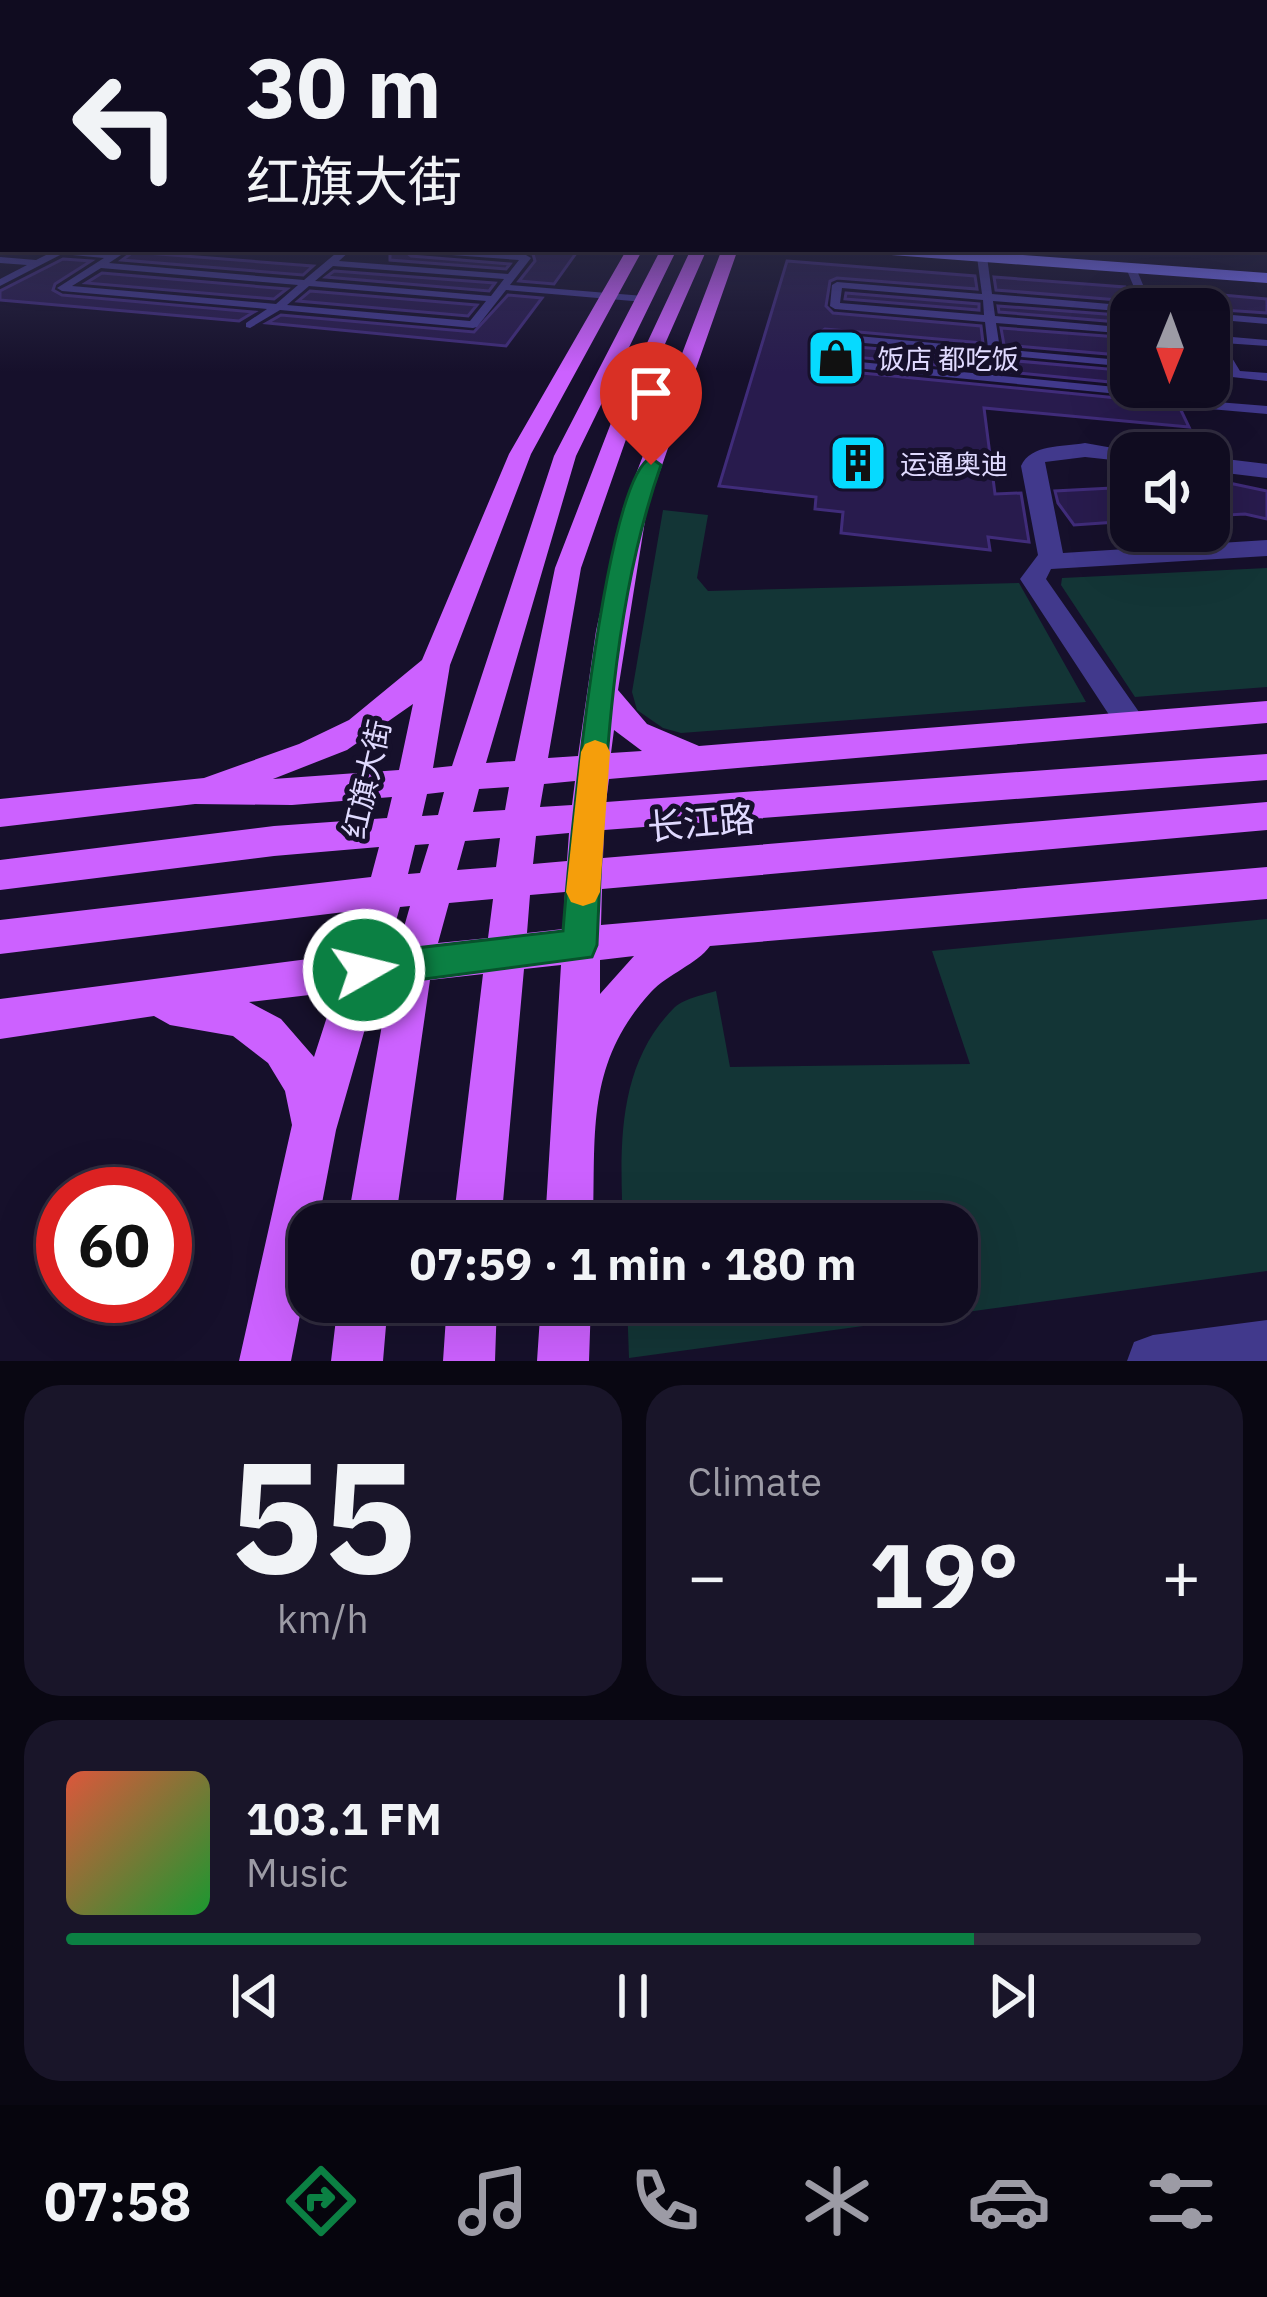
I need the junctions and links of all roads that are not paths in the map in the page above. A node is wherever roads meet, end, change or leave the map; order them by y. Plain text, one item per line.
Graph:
1 (59, 252) edge
2 (80, 252) edge
3 (120, 252) edge
4 (343, 252) edge
5 (449, 252) edge
6 (633, 252) edge
7 (668, 252) edge
8 (698, 252) edge
9 (729, 252) edge
10 (923, 252) edge
11 (1000, 252) edge
12 (113, 256) junction
13 (982, 256) junction
14 (0, 260) edge
15 (39, 263) junction
16 (330, 263) junction
17 (99, 265) junction
18 (1131, 268) junction
19 (1267, 274) edge
20 (507, 282) junction
21 (0, 284) edge
22 (306, 284) junction
23 (1139, 288) edge
24 (607, 296) junction
25 (987, 297) junction
26 (493, 299) junction
27 (644, 299) junction
28 (278, 307) junction
29 (1110, 307) edge
30 (1230, 318) edge
31 (989, 319) junction
32 (1267, 321) edge
33 (250, 325) dead end
34 (1110, 329) edge
35 (1230, 340) edge
36 (1267, 344) edge
37 (994, 351) junction
38 (1110, 362) edge
39 (1230, 365) edge
40 (1267, 376) edge
41 (998, 379) junction
42 (1110, 387) edge
43 (1230, 407) edge
44 (1267, 410) edge
45 (1110, 453) edge
46 (1230, 466) edge
47 (1267, 470) edge
48 (1267, 548) edge
49 (1052, 561) junction
50 (435, 665) junction
51 (603, 690) junction
52 (1267, 712) edge
53 (1130, 722) junction
54 (751, 755) junction
55 (593, 766) junction
56 (1267, 767) edge
57 (529, 771) junction
58 (463, 778) junction
59 (411, 783) junction
60 (195, 790) junction
61 (0, 813) edge
62 (1267, 816) edge
63 (587, 820) junction
64 (519, 826) junction
65 (451, 829) junction
66 (399, 833) junction
67 (584, 874) junction
68 (0, 875) edge
69 (512, 879) junction
70 (1267, 883) edge
71 (438, 886) junction
72 (386, 891) junction
73 (731, 927) junction
74 (0, 937) edge
75 (580, 945) junction
76 (505, 954) junction
77 (413, 963) junction
78 (364, 970) junction
79 (98, 1005) junction
80 (0, 1019) edge
81 (574, 1102) junction
82 (313, 1130) junction
83 (374, 1203) edge
84 (479, 1203) edge
85 (570, 1203) edge
86 (361, 1323) edge
87 (471, 1323) edge
88 (565, 1323) edge
89 (1267, 1346) edge
90 (265, 1361) edge
91 (357, 1361) edge
92 (469, 1361) edge
93 (563, 1361) edge
94 (1154, 1361) edge

1 - 15 lane
2 - 12 lane
3 - 12 lane
4 - 16 lane
5 - 20 lane
6 - 24 main road, 红旗大街
7 - 27 main road
8 - 57 main road
9 - 51 main road
10 - 13 main road
11 - 19 main road
12 - 17 lane
13 - 18 main road
13 - 25 lane
14 - 15 lane
15 - 21 lane
16 - 20 lane
16 - 22 lane
17 - 22 lane
17 - 28 lane
18 - 19 main road
18 - 23 lane
20 - 24 lane
20 - 26 lane
22 - 26 lane
22 - 28 lane
24 - 27 lane
24 - 50 main road, 红旗大街
25 - 29 lane
25 - 31 lane
25 - 31 lane
26 - 28 lane
27 - 58 main road
28 - 33 lane
30 - 32 lane
31 - 34 lane
31 - 37 lane
35 - 36 lane
37 - 38 lane
37 - 41 lane
37 - 41 lane
39 - 40 lane
41 - 42 lane
43 - 44 lane
45 - 49 street
46 - 47 street
48 - 49 street
49 - 53 street
50 - 59 main road, 红旗大街
50 - 60 main road
51 - 54 main road
51 - 55 main road
52 - 53 main road
53 - 54 main road
54 - 55 main road
55 - 57 main road
55 - 63 main road
56 - 63 main road, 长江路
57 - 58 main road
57 - 64 main road
58 - 59 main road
58 - 65 main road
59 - 60 main road
59 - 66 main road, 红旗大街
60 - 61 main road
62 - 67 main road, 长江路
63 - 64 main road, 长江路
63 - 67 main road
64 - 65 main road, 长江路
64 - 69 main road
65 - 66 main road, 长江路
65 - 71 main road
66 - 68 main road, 长江路
66 - 72 main road, 红旗大街
67 - 69 main road, 长江路
67 - 75 main road
69 - 71 main road, 长江路
69 - 76 main road
70 - 73 main road
71 - 72 main road, 长江路
71 - 77 main road
72 - 74 main road, 长江路
72 - 78 main road, 红旗大街
73 - 75 main road
73 - 81 main road
75 - 76 main road
75 - 81 main road
76 - 77 main road
76 - 84 main road
77 - 78 main road
77 - 83 main road
78 - 79 main road
78 - 82 main road, 红旗大街
79 - 80 main road
79 - 82 main road
81 - 85 main road
82 - 90 main road, 红旗大街
86 - 91 main road
87 - 92 main road
88 - 93 main road
89 - 94 street

